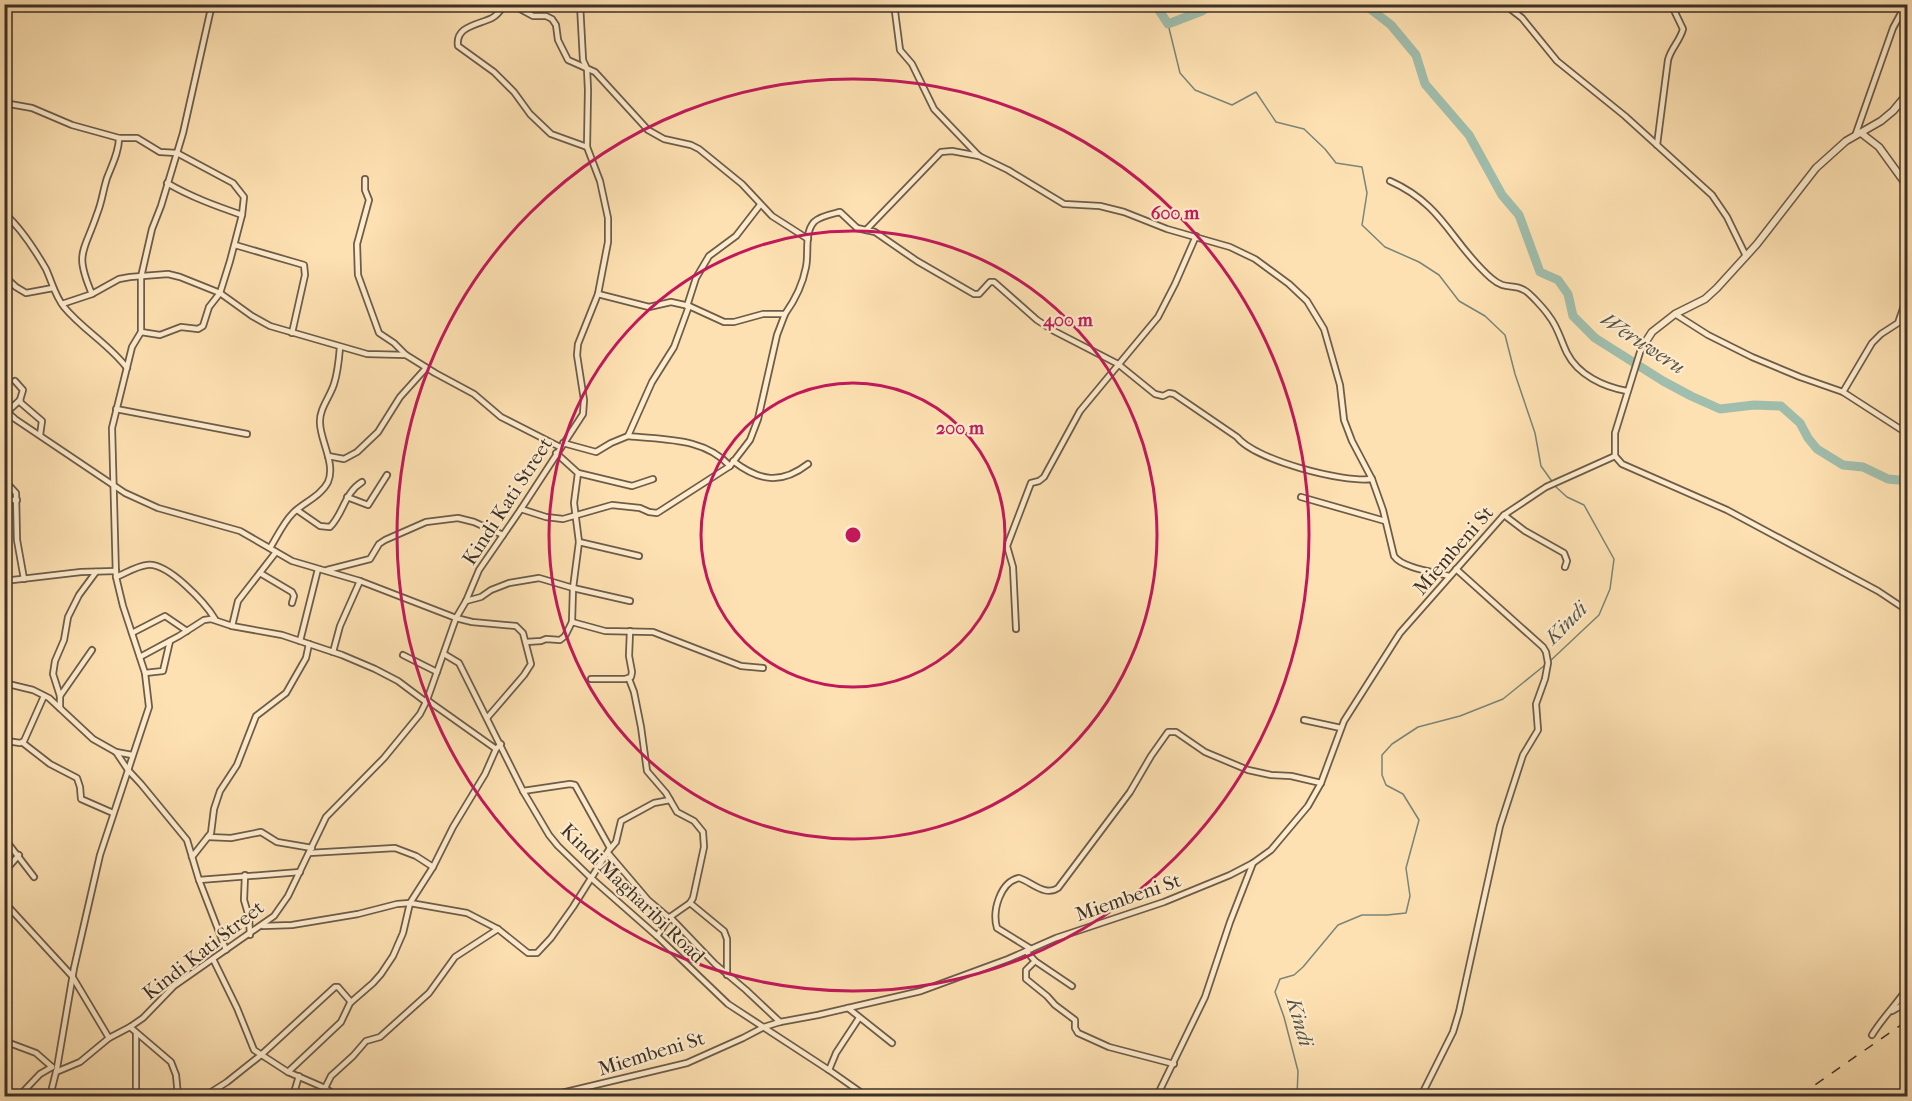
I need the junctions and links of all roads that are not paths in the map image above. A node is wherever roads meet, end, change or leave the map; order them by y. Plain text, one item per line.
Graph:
1 (212, 4) edge
2 (505, 4) edge
3 (511, 4) edge
4 (580, 4) edge
5 (894, 4) edge
6 (1438, 4) edge
7 (1454, 4) edge
8 (1504, 4) edge
9 (1671, 4) edge
10 (1906, 4) edge
11 (587, 69) junction
12 (1908, 93) edge
13 (4, 103) edge
14 (1858, 135) junction
15 (119, 138) junction
16 (1657, 146) junction
17 (587, 147) junction
18 (177, 153) junction
19 (979, 156) junction
20 (365, 179) dead end
21 (1390, 181) dead end
22 (167, 183) junction
23 (1908, 187) edge
24 (760, 205) junction
25 (4, 213) edge
26 (242, 215) junction
27 (866, 230) junction
28 (1196, 236) junction
29 (808, 239) junction
30 (235, 246) junction
31 (1746, 256) junction
32 (4, 276) edge
33 (141, 277) junction
34 (53, 288) junction
35 (220, 293) junction
36 (93, 294) junction
37 (598, 294) junction
38 (1908, 294) edge
39 (62, 304) junction
40 (688, 306) junction
41 (785, 314) junction
42 (1675, 314) junction
43 (141, 332) junction
44 (292, 333) junction
45 (340, 347) junction
46 (1641, 349) joint
47 (406, 355) junction
48 (1118, 364) junction
49 (127, 368) junction
50 (426, 368) junction
51 (15, 381) dead end
52 (1627, 391) junction
53 (1843, 392) junction
54 (20, 400) junction
55 (116, 409) junction
56 (7, 410) edge
57 (4, 422) edge
58 (247, 434) dead end
59 (1908, 434) edge
60 (40, 435) junction
61 (628, 436) junction
62 (562, 445) junction
63 (556, 453) junction
64 (328, 456) junction
65 (1615, 456) junction
66 (732, 463) junction
67 (808, 464) dead end
68 (578, 473) junction
69 (387, 475) dead end
70 (653, 479) dead end
71 (1372, 479) junction
72 (4, 480) edge
73 (363, 482) dead end
74 (114, 485) junction
75 (347, 497) junction
76 (1301, 497) dead end
77 (4, 500) edge
78 (17, 500) junction
79 (521, 509) junction
80 (297, 510) junction
81 (1503, 515) junction
82 (576, 517) junction
83 (1385, 521) junction
84 (503, 535) junction
85 (579, 542) junction
86 (270, 548) junction
87 (276, 552) junction
88 (639, 556) dead end
89 (1565, 567) dead end
90 (1456, 568) junction
91 (318, 569) junction
92 (116, 570) junction
93 (327, 570) junction
94 (96, 572) junction
95 (260, 573) junction
96 (1449, 576) junction
97 (116, 577) junction
98 (24, 579) junction
99 (4, 581) edge
100 (360, 581) junction
101 (573, 588) junction
102 (466, 601) junction
103 (630, 602) dead end
104 (292, 603) dead end
105 (1908, 611) edge
106 (456, 618) junction
107 (216, 620) junction
108 (572, 622) junction
109 (232, 626) junction
110 (1016, 629) dead end
111 (630, 631) junction
112 (187, 632) junction
113 (132, 633) junction
114 (170, 641) junction
115 (300, 641) junction
116 (526, 642) junction
117 (309, 644) junction
118 (92, 650) dead end
119 (333, 652) junction
120 (444, 654) junction
121 (402, 655) dead end
122 (140, 657) junction
123 (763, 668) dead end
124 (437, 672) junction
125 (145, 673) junction
126 (591, 679) dead end
127 (629, 679) junction
128 (4, 683) edge
129 (59, 693) junction
130 (46, 697) junction
131 (427, 701) junction
132 (60, 708) junction
133 (487, 718) junction
134 (1304, 720) dead end
135 (1341, 728) junction
136 (23, 742) junction
137 (501, 744) junction
138 (496, 749) junction
139 (4, 751) edge
140 (116, 752) junction
141 (132, 755) junction
142 (128, 770) junction
143 (1322, 783) junction
144 (523, 790) junction
145 (670, 800) junction
146 (113, 813) junction
147 (208, 837) junction
148 (4, 838) edge
149 (311, 850) junction
150 (609, 851) junction
151 (19, 855) junction
152 (192, 857) junction
153 (1253, 863) junction
154 (433, 867) junction
155 (4, 872) edge
156 (300, 872) junction
157 (245, 875) junction
158 (34, 878) dead end
159 (590, 878) junction
160 (199, 880) junction
161 (4, 903) edge
162 (410, 903) junction
163 (690, 903) junction
164 (670, 917) junction
165 (263, 926) junction
166 (498, 930) junction
167 (250, 935) junction
168 (657, 936) junction
169 (226, 950) junction
170 (1029, 950) junction
171 (213, 959) junction
172 (1035, 961) junction
173 (728, 975) junction
174 (72, 976) junction
175 (1072, 986) dead end
176 (1908, 987) edge
177 (351, 1002) junction
178 (1908, 1002) edge
179 (848, 1008) junction
180 (860, 1018) junction
181 (1882, 1018) junction
182 (780, 1022) junction
183 (130, 1027) junction
184 (764, 1027) junction
185 (136, 1034) junction
186 (1872, 1035) dead end
187 (109, 1038) junction
188 (4, 1041) edge
189 (892, 1043) dead end
190 (261, 1054) junction
191 (1174, 1064) junction
192 (55, 1069) junction
193 (829, 1070) junction
194 (288, 1072) junction
195 (298, 1076) junction
196 (326, 1088) junction
197 (19, 1096) edge
198 (50, 1096) edge
199 (136, 1096) edge
200 (178, 1096) edge
201 (205, 1096) edge
202 (293, 1096) edge
203 (337, 1096) edge
204 (549, 1096) edge
205 (866, 1096) edge
206 (1157, 1096) edge
207 (1421, 1096) edge

1 - 18 street
2 - 17 street
3 - 11 street
4 - 11 street
5 - 19 street
6 - 7 street
8 - 16 street
9 - 16 street
10 - 14 street
11 - 17 street
11 - 24 street
12 - 14 street
13 - 15 street
14 - 23 street
14 - 31 street
15 - 18 street
15 - 36 street
16 - 31 street
17 - 37 street, Kindi Kati Street
18 - 22 street
18 - 26 street
19 - 27 street
19 - 28 street
20 - 47 street
21 - 52 street
22 - 26 street
22 - 33 street
24 - 29 street
24 - 40 street
25 - 34 street
26 - 30 street
27 - 29 street
27 - 48 street
28 - 48 street
28 - 71 street
29 - 41 street
30 - 35 street
30 - 44 street
31 - 42 street
32 - 34 street
33 - 35 street
33 - 36 street
33 - 43 street
34 - 39 street
35 - 43 street
35 - 44 street
36 - 39 street
37 - 40 street
37 - 62 street, Kindi Kati Street
38 - 53 street
39 - 49 street
40 - 41 street
40 - 61 street
41 - 66 street
42 - 46 street
42 - 53 street
43 - 49 street
44 - 45 street
45 - 47 street
45 - 64 street
46 - 52 street
47 - 50 street
48 - 71 street
48 - 110 street
49 - 55 street
50 - 62 street
50 - 64 street
51 - 54 street
52 - 65 street
53 - 59 street
54 - 56 street
54 - 60 street
55 - 58 street
55 - 74 street
56 - 57 street
56 - 60 street
60 - 74 street
61 - 62 street
61 - 66 street
62 - 63 street, Kindi Kati Street
63 - 68 street
63 - 79 street, Kindi Kati Street
64 - 80 street
65 - 81 street, Miembeni St
65 - 105 street
66 - 67 street
66 - 82 street
68 - 70 street
68 - 82 street
69 - 75 street
71 - 83 street
72 - 78 street
73 - 75 street
74 - 86 street
74 - 92 street
75 - 80 street
76 - 83 street
77 - 78 street
78 - 98 street
79 - 82 street
79 - 84 street, Kindi Kati Street
80 - 86 street
81 - 89 street
81 - 90 street, Miembeni St
82 - 85 street
83 - 96 street
84 - 93 street
84 - 102 street, Kindi Kati Street
85 - 88 street
85 - 101 street
86 - 87 street
87 - 91 street
87 - 95 street
90 - 96 street, Miembeni St
90 - 207 street
91 - 93 street
91 - 115 street
92 - 94 street
92 - 97 street
93 - 100 street
94 - 98 street
94 - 129 street
95 - 104 street
95 - 109 street
96 - 135 street, Miembeni St
97 - 107 street
97 - 113 street
98 - 99 street
100 - 106 street
100 - 119 street
101 - 102 street
101 - 103 street
101 - 108 street
102 - 106 street, Kindi Kati Street
106 - 116 street
106 - 120 street, Kindi Kati Street
107 - 109 street
107 - 112 street
108 - 111 street
108 - 116 street
109 - 115 street
111 - 123 street
111 - 127 street
112 - 113 street
112 - 114 street
113 - 122 street
114 - 122 street
114 - 125 street
115 - 117 street
116 - 133 street
117 - 119 street
117 - 147 street
118 - 129 street
119 - 131 street
120 - 124 street, Kindi Kati Street
120 - 133 street, Kindi Magharibi Road
121 - 124 street
122 - 125 street
124 - 131 street, Kindi Kati Street
125 - 141 street
126 - 127 street
127 - 145 street
128 - 130 street
129 - 130 street
129 - 132 street
130 - 132 street
130 - 136 street
131 - 138 street
131 - 149 street, Kindi Kati Street
132 - 140 street
133 - 137 street, Kindi Magharibi Road
134 - 135 street
135 - 143 street, Miembeni St
136 - 139 street
136 - 146 street
137 - 138 street
137 - 144 street, Kindi Magharibi Road
138 - 154 street
140 - 141 street
140 - 142 street
141 - 142 street
142 - 146 street
142 - 152 street
143 - 153 street, Miembeni St
143 - 170 street
144 - 150 street
144 - 159 street, Kindi Magharibi Road
145 - 150 street
145 - 163 street
146 - 174 street
147 - 149 street
147 - 152 street
148 - 151 street
149 - 154 street
149 - 156 street, Kindi Kati Street
150 - 159 street
150 - 164 street
151 - 155 street
151 - 158 street
152 - 160 street
153 - 170 street, Miembeni St
153 - 191 street
154 - 162 street
156 - 157 street
156 - 165 street, Kindi Kati Street
157 - 160 street
157 - 167 street
159 - 166 street
159 - 168 street, Kindi Magharibi Road
160 - 169 street
161 - 174 street
162 - 165 street
162 - 166 street
162 - 177 street
163 - 164 street
163 - 173 street
164 - 168 street
164 - 173 street
165 - 167 street, Kindi Kati Street
166 - 196 street
167 - 169 street, Kindi Kati Street
168 - 184 street, Kindi Magharibi Road
169 - 171 street, Kindi Kati Street
170 - 172 street
170 - 179 street, Miembeni St
171 - 183 street, Kindi Kati Street
171 - 190 street
172 - 175 street
172 - 191 street
173 - 182 street
174 - 187 street
174 - 192 street
176 - 181 street
177 - 190 street
177 - 194 street
178 - 181 street
179 - 180 street
179 - 182 street, Miembeni St
180 - 189 street
180 - 193 street
181 - 186 street
182 - 184 street, Miembeni St
183 - 185 street
183 - 187 street, Kindi Kati Street
184 - 193 street, Kindi Magharibi Road
184 - 204 street, Miembeni St
185 - 199 street
185 - 200 street
187 - 192 street, Kindi Kati Street
188 - 192 street
190 - 194 street
190 - 201 street
191 - 206 street
192 - 197 street, Kindi Kati Street
192 - 198 street
193 - 205 street, Kindi Magharibi Road
194 - 195 street
195 - 196 street
195 - 202 street
196 - 203 street

